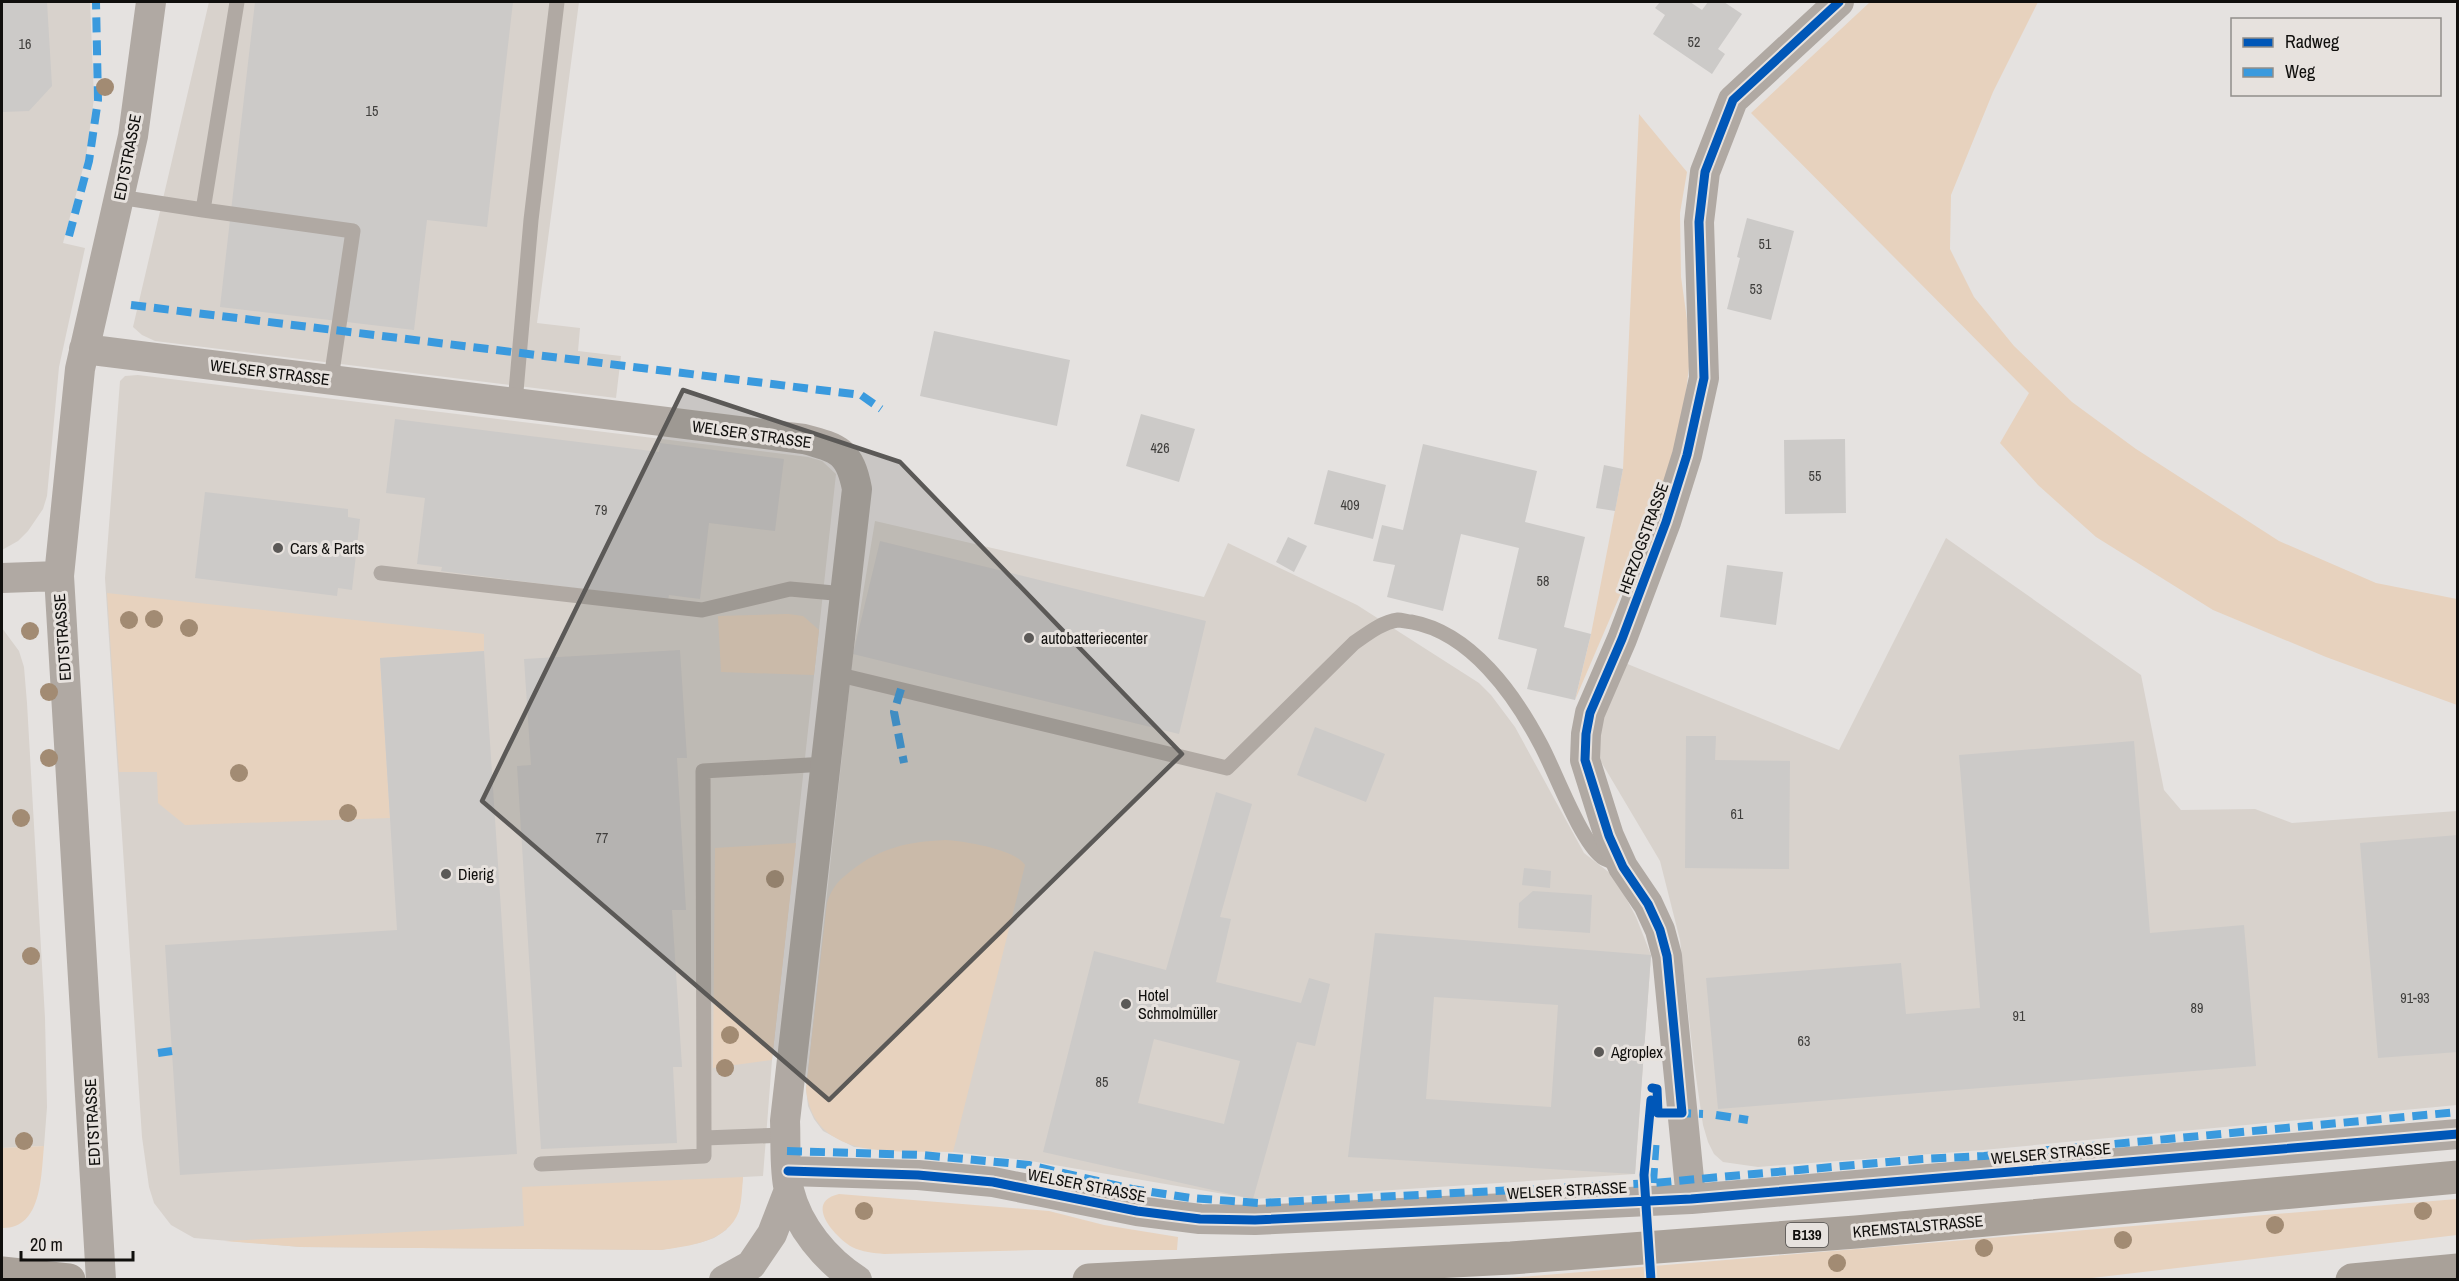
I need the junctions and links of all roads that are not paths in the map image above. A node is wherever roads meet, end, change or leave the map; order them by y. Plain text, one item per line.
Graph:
1 (152, 2) edge
2 (237, 2) edge
3 (557, 2) edge
4 (1839, 2) edge
5 (119, 197) junction
6 (203, 210) junction
7 (84, 349) junction
8 (332, 379) junction
9 (515, 403) junction
10 (381, 573) dead end
11 (59, 576) junction
12 (2, 578) edge
13 (845, 594) junction
14 (836, 674) junction
15 (826, 764) junction
16 (1623, 867) junction
17 (2457, 1134) edge
18 (786, 1135) junction
19 (704, 1138) junction
20 (541, 1164) dead end
21 (2457, 1177) edge
22 (788, 1180) junction
23 (1690, 1199) junction
24 (2457, 1270) edge
25 (2, 1273) edge
26 (1156, 1278) edge
27 (69, 1280) edge
28 (101, 1280) edge
29 (724, 1280) edge
30 (857, 1280) edge
31 (1089, 1280) edge
32 (2352, 1280) edge

1 - 5 street, EDTSTRASSE
2 - 6 lane
3 - 9 lane
4 - 16 street, HERZOGSTRASSE
5 - 6 lane
5 - 7 street, EDTSTRASSE
6 - 8 lane
7 - 8 street, WELSER STRASSE
7 - 11 street, EDTSTRASSE
8 - 9 street, WELSER STRASSE
9 - 13 street, WELSER STRASSE
10 - 13 lane
11 - 12 street
11 - 28 street, EDTSTRASSE
13 - 14 street, WELSER STRASSE
14 - 15 street, WELSER STRASSE
14 - 16 lane
15 - 18 street, WELSER STRASSE
15 - 19 lane
16 - 23 street, HERZOGSTRASSE
17 - 23 street, WELSER STRASSE
18 - 19 lane
18 - 22 street, WELSER STRASSE
19 - 20 lane
21 - 26 main road, KREMSTALSTRASSE / B139
22 - 23 street, WELSER STRASSE
22 - 29 street, WELSER STRASSE
22 - 30 street, WELSER STRASSE
24 - 32 main road
25 - 27 main road
26 - 31 main road, KREMSTALSTRASSE / B139

